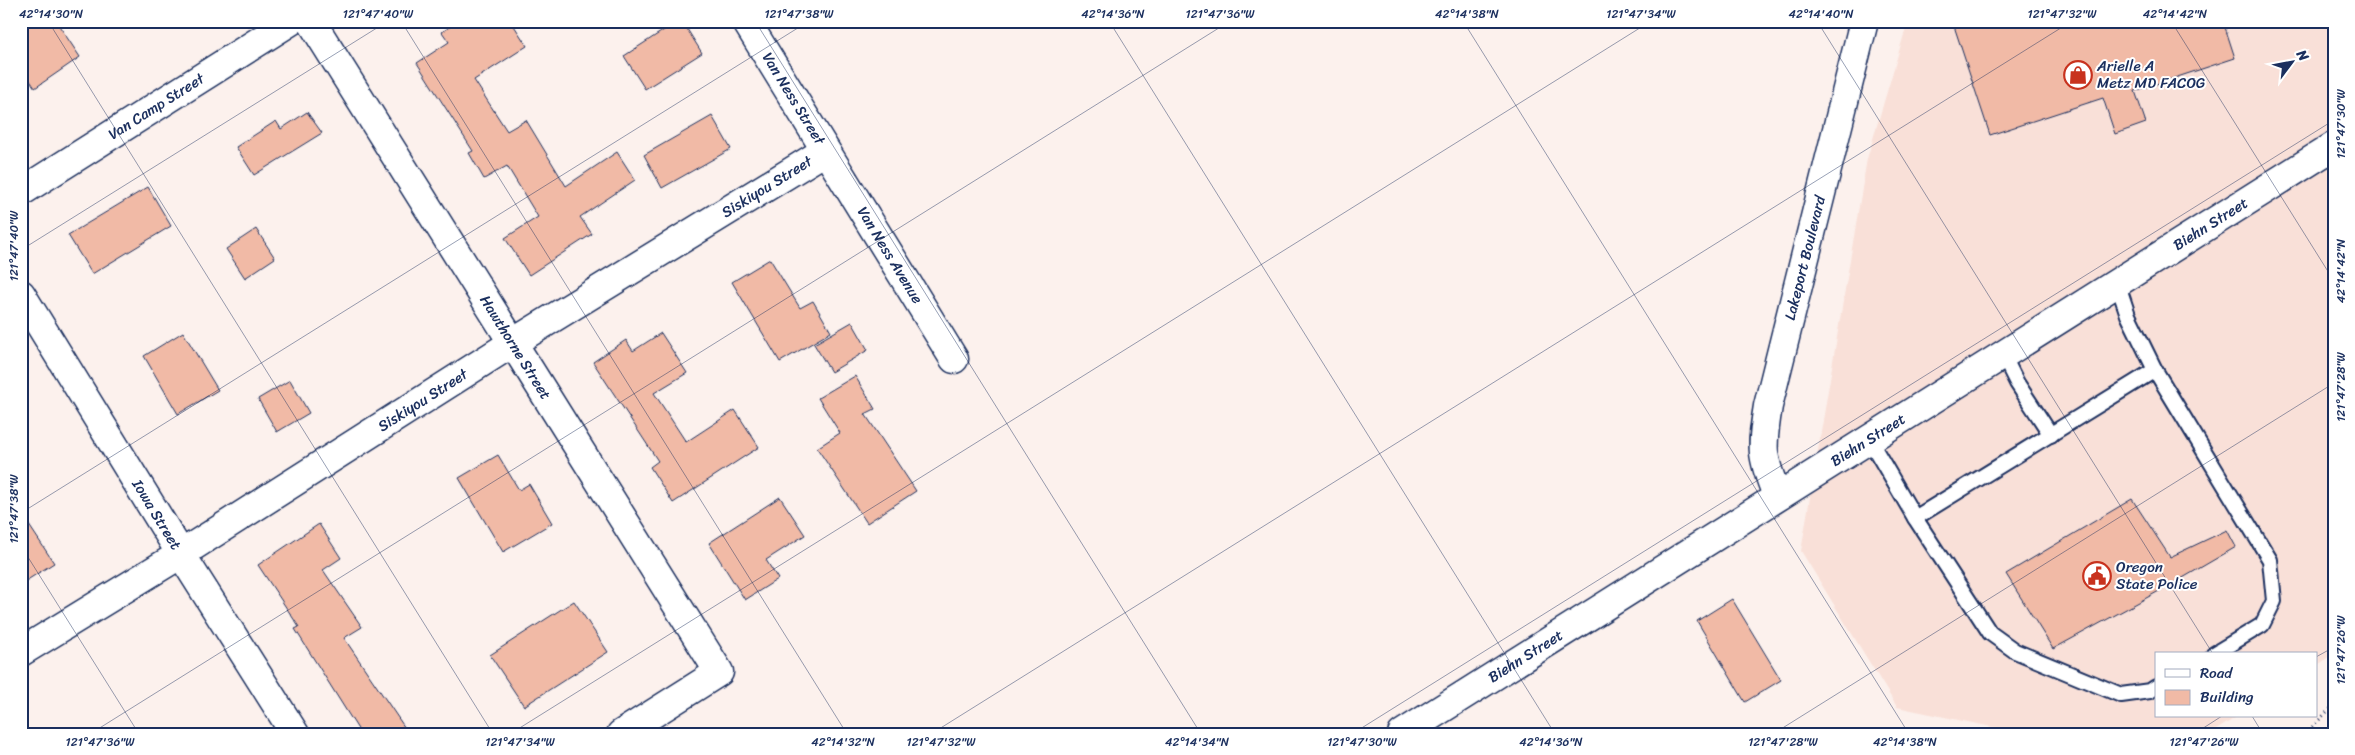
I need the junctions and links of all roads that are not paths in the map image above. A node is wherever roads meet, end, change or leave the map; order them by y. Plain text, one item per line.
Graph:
1 (291, 21) edge
2 (311, 21) edge
3 (746, 21) edge
4 (1864, 21) edge
5 (2334, 146) edge
6 (825, 151) junction
7 (21, 192) edge
8 (2117, 282) junction
9 (21, 294) edge
10 (514, 342) junction
11 (2004, 355) junction
12 (954, 359) dead end
13 (2155, 370) junction
14 (2051, 435) junction
15 (1869, 439) junction
16 (1777, 495) junction
17 (1915, 518) junction
18 (181, 554) junction
19 (21, 652) edge
20 (2217, 652) edge
21 (2155, 688) edge
22 (295, 734) edge
23 (621, 734) edge
24 (1402, 734) edge

1 - 7 street, Van Camp Street
2 - 10 street, Hawthorne Street
3 - 6 street, Van Ness Street
4 - 16 street, Lakeport Boulevard
5 - 8 street, Biehn Street
6 - 10 street, Siskiyou Street
6 - 12 street, Van Ness Avenue
8 - 11 street, Biehn Street
8 - 13 lane
9 - 18 street, Iowa Street
10 - 18 street, Siskiyou Street
10 - 23 street, Hawthorne Street
11 - 14 lane
11 - 15 street, Biehn Street
13 - 14 lane
13 - 20 lane
14 - 17 lane
15 - 16 street, Biehn Street
15 - 17 lane
16 - 24 street, Biehn Street
17 - 21 lane
18 - 19 street, Siskiyou Street
18 - 22 street, Iowa Street

